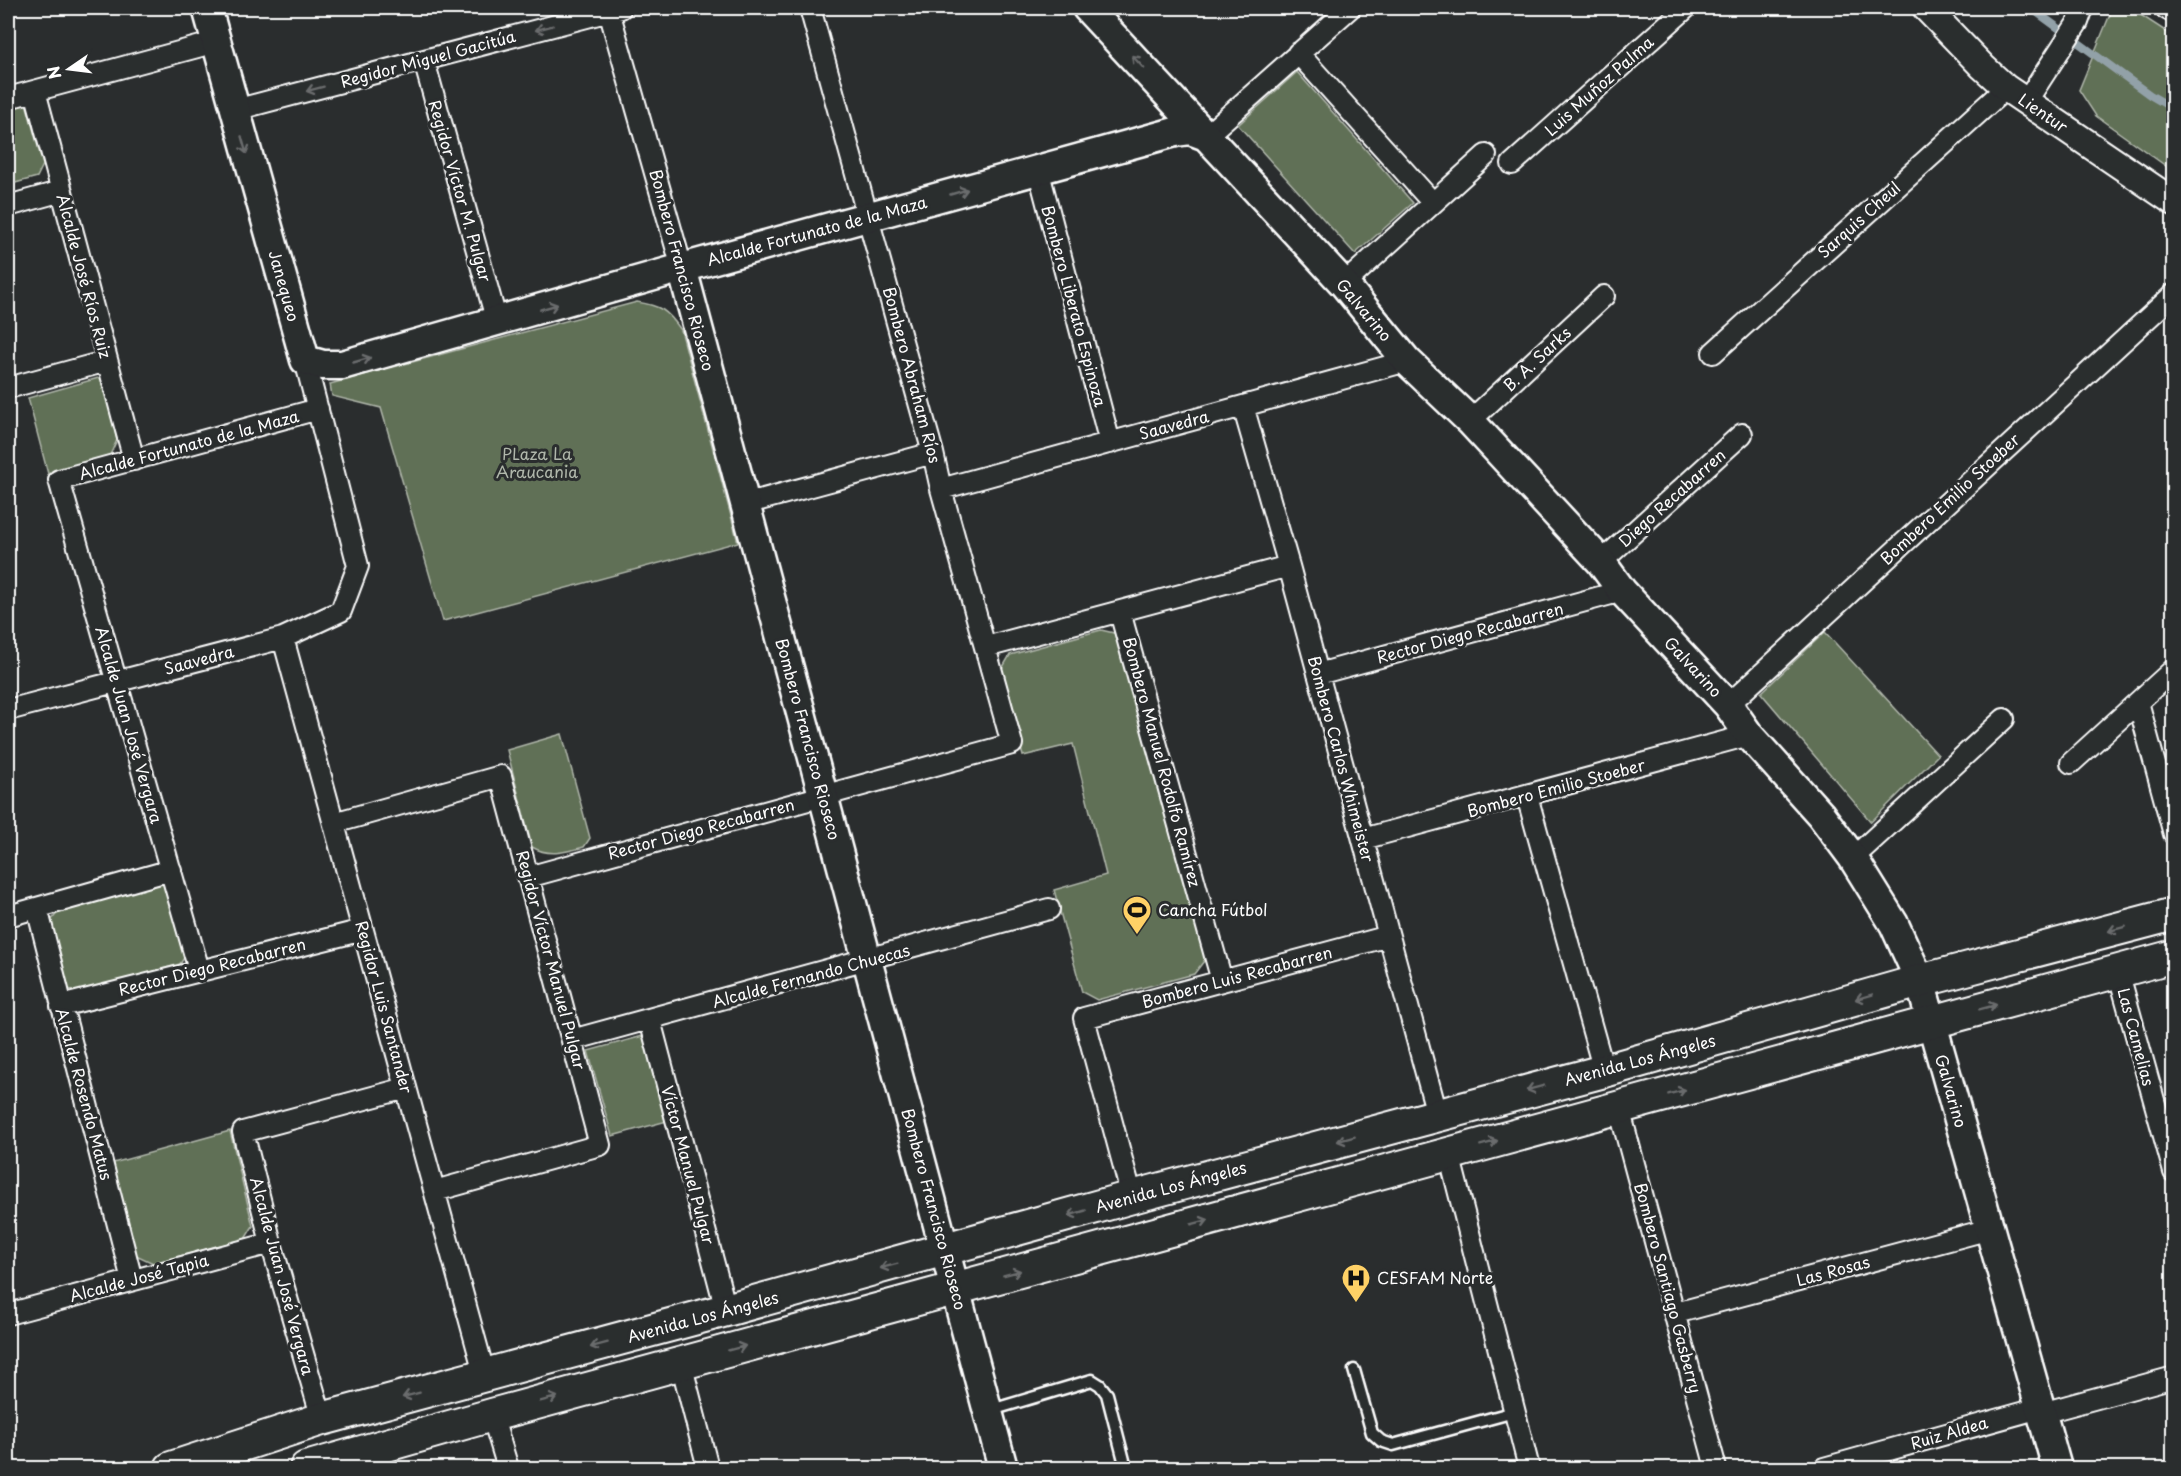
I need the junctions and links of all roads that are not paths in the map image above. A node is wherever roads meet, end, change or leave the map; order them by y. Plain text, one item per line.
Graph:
1 (207, 8) edge
2 (810, 8) edge
3 (1087, 8) edge
4 (1350, 8) edge
5 (1686, 8) edge
6 (1926, 8) edge
7 (2165, 8) edge
8 (615, 9) edge
9 (2174, 13) edge
10 (2081, 15) edge
11 (216, 42) junction
12 (1298, 53) junction
13 (424, 60) junction
14 (35, 91) junction
15 (2016, 95) junction
16 (1169, 96) junction
17 (8, 98) edge
18 (235, 110) junction
19 (1206, 136) junction
20 (1155, 137) junction
21 (1486, 155) dead end
22 (1512, 164) dead end
23 (1038, 169) junction
24 (62, 191) junction
25 (2174, 202) edge
26 (1433, 203) junction
27 (8, 206) edge
28 (870, 217) junction
29 (682, 268) junction
30 (1344, 284) junction
31 (2174, 294) edge
32 (1604, 296) dead end
33 (497, 322) junction
34 (1713, 353) dead end
35 (305, 360) junction
36 (107, 361) junction
37 (1407, 361) junction
38 (8, 388) edge
39 (1243, 406) junction
40 (318, 410) junction
41 (1470, 421) junction
42 (1742, 434) dead end
43 (1110, 442) junction
44 (933, 453) junction
45 (134, 460) junction
46 (59, 480) joint
47 (941, 489) junction
48 (745, 504) junction
49 (1601, 562) junction
50 (358, 566) joint
51 (1289, 566) junction
52 (1622, 591) junction
53 (1120, 612) junction
54 (283, 638) junction
55 (986, 647) junction
56 (2174, 669) edge
57 (1318, 674) junction
58 (117, 682) junction
59 (2138, 702) junction
60 (1728, 705) junction
61 (8, 710) edge
62 (2004, 719) dead end
63 (1749, 735) junction
64 (1012, 744) joint
65 (2071, 763) dead end
66 (823, 795) junction
67 (1527, 796) junction
68 (334, 823) junction
69 (2174, 834) edge
70 (1363, 840) junction
71 (1853, 858) junction
72 (171, 870) junction
73 (528, 877) junction
74 (37, 908) junction
75 (1049, 909) dead end
76 (2174, 914) edge
77 (8, 916) edge
78 (363, 930) junction
79 (1389, 936) junction
80 (2174, 956) edge
81 (867, 960) junction
82 (199, 970) junction
83 (2118, 971) junction
84 (1222, 981) junction
85 (1920, 981) junction
86 (61, 1005) junction
87 (650, 1020) junction
88 (1932, 1022) junction
89 (572, 1040) junction
90 (1604, 1071) junction
91 (406, 1088) junction
92 (1619, 1107) junction
93 (1437, 1114) junction
94 (1449, 1154) junction
95 (2174, 1172) edge
96 (435, 1191) junction
97 (1132, 1197) junction
98 (1990, 1229) junction
99 (271, 1243) junction
100 (945, 1251) junction
101 (132, 1280) junction
102 (955, 1288) junction
103 (726, 1310) junction
104 (1676, 1313) junction
105 (8, 1314) edge
106 (681, 1363) junction
107 (1354, 1370) dead end
108 (485, 1376) junction
109 (2174, 1377) edge
110 (988, 1411) junction
111 (2041, 1411) junction
112 (1514, 1412) junction
113 (492, 1415) junction
114 (322, 1419) junction
115 (1864, 1463) edge
116 (171, 1468) edge
117 (306, 1468) edge
118 (508, 1468) edge
119 (708, 1468) edge
120 (1003, 1468) edge
121 (1126, 1468) edge
122 (1529, 1468) edge
123 (1716, 1468) edge
124 (1824, 1468) edge
125 (2057, 1468) edge

1 - 11 main road, Janequeo
2 - 28 street, Bombero Abraham Ríos
16 -> 3 main road, Galvarino
4 - 12 street
5 - 22 street, Luis Muñoz Palma
6 - 15 street, Lientur
7 - 9 street
8 -> 13 street, Regidor Miguel Gacitúa
8 - 29 street, Bombero Francisco Rioseco
10 - 15 street, Sarquis Cheul
11 - 14 street
11 - 18 main road, Janequeo
12 - 19 street
12 - 26 street
13 -> 18 street, Regidor Miguel Gacitúa
13 - 33 street, Regidor Víctor M. Pulgar
14 - 17 street
14 - 24 street, Alcalde José Ríos Ruiz
15 - 25 street, Lientur
15 - 34 street, Sarquis Cheul
16 - 19 main road, Galvarino
16 - 20 main road, Alcalde Fortunato de la Maza
18 -> 35 main road, Janequeo
19 - 20 main road, Alcalde Fortunato de la Maza
19 - 30 main road, Galvarino
20 - 23 main road, Alcalde Fortunato de la Maza
21 - 26 street
28 -> 23 main road, Alcalde Fortunato de la Maza
23 - 43 street, Bombero Liberato Espinoza
24 - 27 street
24 - 36 street, Alcalde José Ríos Ruiz
26 - 30 street
28 - 29 main road, Alcalde Fortunato de la Maza
28 - 44 street, Bombero Abraham Ríos
33 -> 29 main road, Alcalde Fortunato de la Maza
29 - 48 main road, Bombero Francisco Rioseco
30 - 37 main road, Galvarino
31 - 60 street, Bombero Emilio Stoeber
32 - 41 street, B. A. Sarks
35 -> 33 main road, Alcalde Fortunato de la Maza
35 - 40 street, Janequeo
36 - 38 street
36 - 45 street, Alcalde José Ríos Ruiz
37 - 39 street, Saavedra
37 - 41 main road, Galvarino
39 - 43 street, Saavedra
39 - 51 street, Bombero Carlos Whimeister
40 - 45 street, Alcalde Fortunato de la Maza
40 - 50 street, Janequeo
41 - 49 main road, Galvarino
42 - 49 street, Diego Recabarren
43 - 47 street, Saavedra
44 - 47 street, Bombero Abraham Ríos
44 - 48 street
45 - 46 street, Alcalde Fortunato de la Maza
46 - 58 street, Alcalde Juan José Vergara
47 - 55 street, Bombero Abraham Ríos
48 - 66 main road, Bombero Francisco Rioseco
49 - 52 main road, Galvarino
50 - 54 street, Saavedra
51 - 53 street
51 - 57 street, Bombero Carlos Whimeister
52 - 57 street, Rector Diego Recabarren
52 - 60 main road, Galvarino
53 - 55 street
53 - 84 street, Bombero Manuel Rodolfo Ramírez
54 - 58 street, Saavedra
54 - 68 street, Regidor Luis Santander
55 - 64 street, Bombero Abraham Ríos
56 - 59 street
57 - 70 street, Bombero Carlos Whimeister
58 - 61 street, Saavedra
58 - 72 street, Alcalde Juan José Vergara
59 - 65 street
59 - 69 street
60 - 63 main road, Galvarino
62 - 71 street
63 - 67 street, Bombero Emilio Stoeber
63 - 71 main road, Galvarino
64 - 66 street, Rector Diego Recabarren
66 - 73 street, Rector Diego Recabarren
66 - 81 main road, Bombero Francisco Rioseco
67 - 70 street, Bombero Emilio Stoeber
67 - 90 street
68 - 73 street, Regidor Víctor Manuel Pulgar
68 - 78 street, Regidor Luis Santander
70 - 79 street, Bombero Carlos Whimeister
71 - 85 main road, Galvarino
72 - 74 street
72 - 82 street, Alcalde Juan José Vergara
73 - 89 street, Regidor Víctor Manuel Pulgar
74 - 77 street
74 - 86 street, Alcalde Rosendo Matus
75 - 81 street, Alcalde Fernando Chuecas
76 -> 85 main road, Avenida Los Ángeles
78 - 82 street, Rector Diego Recabarren
78 - 91 street, Regidor Luis Santander
79 - 84 street, Bombero Luis Recabarren
79 - 93 street, Bombero Carlos Whimeister
80 - 83 main road
81 - 87 street, Alcalde Fernando Chuecas
81 - 100 main road, Bombero Francisco Rioseco
82 - 86 street, Rector Diego Recabarren
88 -> 83 main road
83 - 95 street, Las Camelias
84 - 97 street, Bombero Luis Recabarren
85 - 88 main road, Galvarino
85 -> 90 main road, Avenida Los Ángeles
86 - 101 street, Alcalde Rosendo Matus
87 - 89 street, Alcalde Fernando Chuecas
87 - 103 street, Víctor Manuel Pulgar
92 -> 88 main road
88 - 98 main road, Galvarino
89 - 96 street, Regidor Víctor Manuel Pulgar
90 -> 93 main road, Avenida Los Ángeles
91 - 96 street, Regidor Luis Santander
91 - 99 street, Alcalde Juan José Vergara
94 -> 92 main road
92 - 104 street, Bombero Santiago Gasberry
93 -> 97 main road, Avenida Los Ángeles
102 -> 94 main road
94 - 112 street
96 - 108 street, Regidor Luis Santander
97 -> 100 main road, Avenida Los Ángeles
98 - 104 street, Las Rosas
98 - 111 main road, Galvarino
99 - 101 street, Alcalde José Tapia
99 - 114 street, Alcalde Juan José Vergara
100 - 102 main road, Bombero Francisco Rioseco
100 -> 103 main road, Avenida Los Ángeles
101 - 105 street, Alcalde José Tapia
106 -> 102 main road
102 - 110 main road, Bombero Francisco Rioseco
103 -> 108 main road, Avenida Los Ángeles
104 - 123 street, Bombero Santiago Gasberry
113 -> 106 main road
106 - 119 street
107 - 112 lane
108 -> 114 main road, Avenida Los Ángeles
109 - 111 street, Ruiz Aldea
110 - 120 main road, Bombero Francisco Rioseco
110 - 121 lane
111 - 115 street, Ruiz Aldea
111 - 125 main road, Galvarino
112 - 122 street
113 - 117 main road
113 - 118 street
114 - 116 main road, Avenida Los Ángeles
115 - 124 street, Ruiz Aldea

